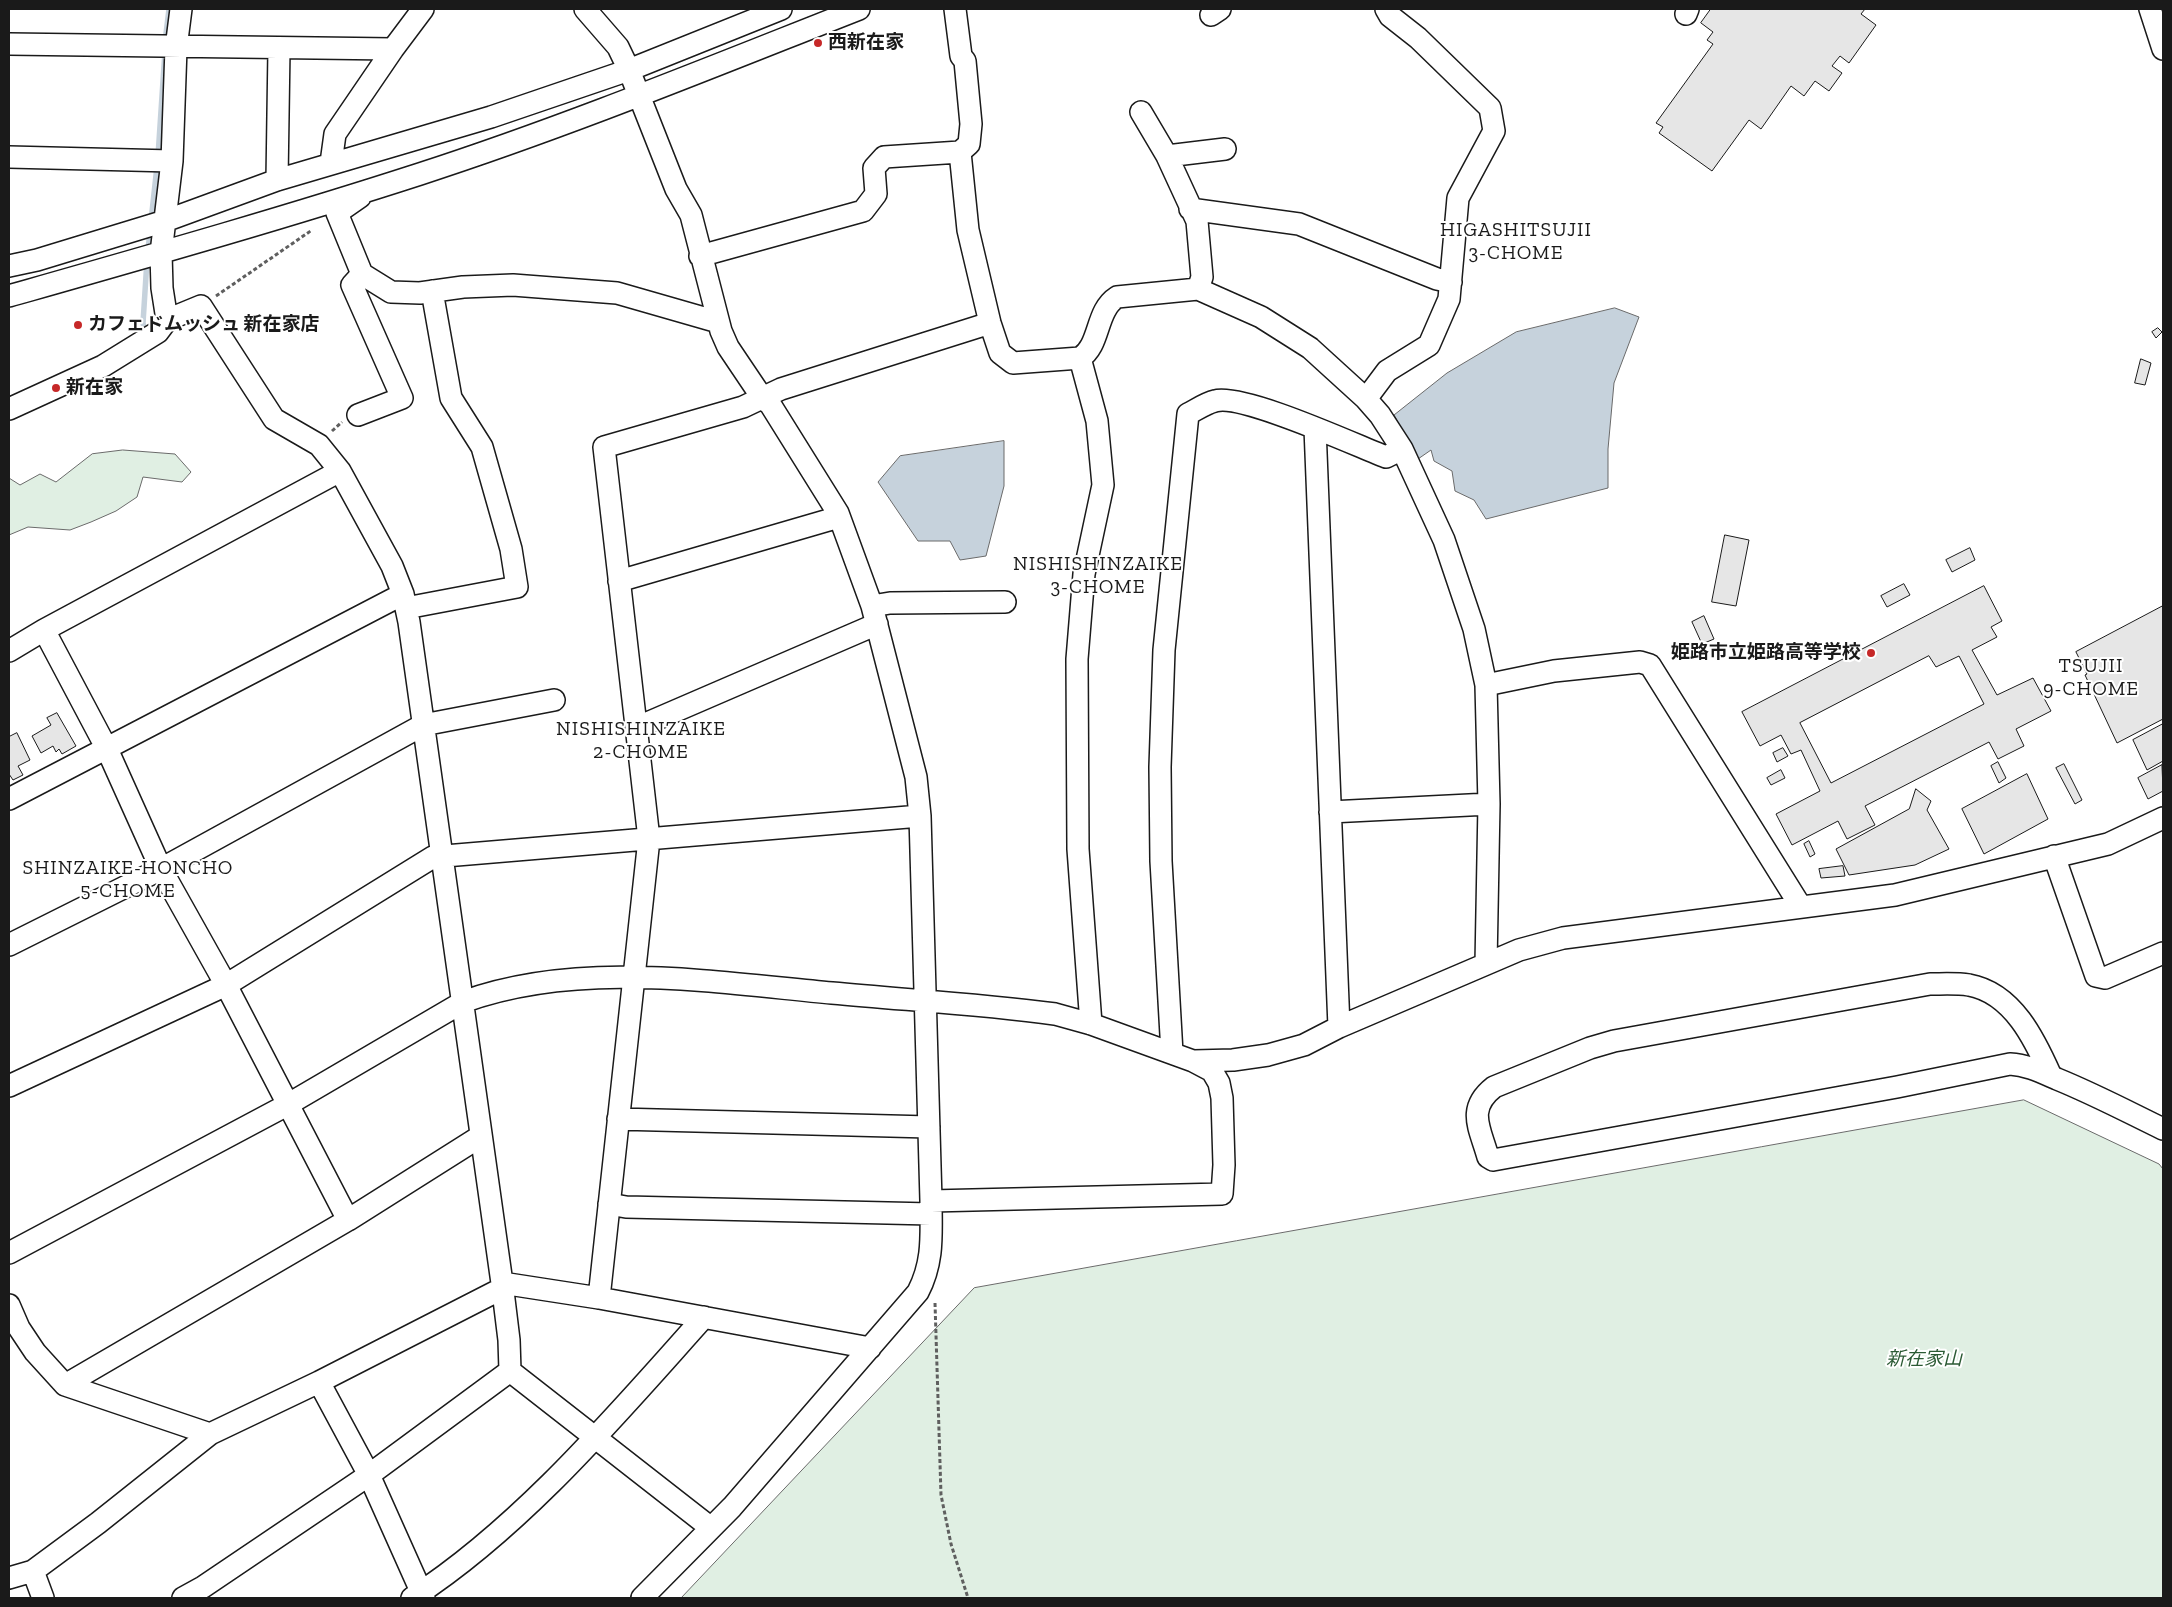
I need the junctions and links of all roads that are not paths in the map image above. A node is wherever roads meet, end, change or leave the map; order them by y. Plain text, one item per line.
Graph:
1 (180, 9) edge
2 (423, 9) edge
3 (585, 9) edge
4 (781, 9) edge
5 (859, 9) edge
6 (956, 9) edge
7 (1386, 9) edge
8 (2155, 13) edge
9 (9, 44) edge
10 (168, 48) junction
11 (278, 49) junction
12 (388, 49) junction
13 (2163, 49) edge
14 (629, 70) junction
15 (639, 95) junction
16 (1141, 112) dead end
17 (1225, 148) dead end
18 (954, 152) junction
19 (1167, 156) junction
20 (9, 157) edge
21 (172, 160) junction
22 (331, 163) junction
23 (278, 180) junction
24 (373, 188) junction
25 (1190, 209) junction
26 (165, 221) junction
27 (161, 253) junction
28 (706, 254) junction
29 (9, 266) edge
30 (362, 274) junction
31 (1451, 282) junction
32 (1198, 289) junction
33 (432, 291) junction
34 (9, 296) edge
35 (167, 320) junction
36 (718, 322) junction
37 (984, 325) junction
38 (1080, 358) junction
39 (772, 394) junction
40 (1366, 399) junction
41 (9, 409) edge
42 (358, 415) road end
43 (1314, 428) junction
44 (1402, 449) junction
45 (340, 471) junction
46 (839, 517) junction
47 (620, 581) junction
48 (404, 601) junction
49 (1006, 602) dead end
50 (875, 615) junction
51 (44, 630) junction
52 (9, 651) edge
53 (1486, 685) junction
54 (554, 700) dead end
55 (422, 725) junction
56 (636, 728) junction
57 (107, 749) junction
58 (9, 799) edge
59 (1489, 804) junction
60 (1330, 812) junction
61 (920, 816) junction
62 (2163, 818) edge
63 (649, 839) junction
64 (442, 856) junction
65 (2054, 856) junction
66 (160, 869) junction
67 (1801, 907) junction
68 (9, 945) edge
69 (2163, 954) edge
70 (1486, 964) junction
71 (634, 978) junction
72 (226, 985) junction
73 (463, 1002) junction
74 (926, 1002) junction
75 (1091, 1024) junction
76 (1339, 1027) junction
77 (1172, 1053) junction
78 (1193, 1060) junction
79 (2051, 1076) junction
80 (9, 1086) edge
81 (287, 1105) junction
82 (618, 1119) junction
83 (929, 1127) junction
84 (2163, 1129) edge
85 (481, 1136) junction
86 (609, 1204) junction
87 (931, 1208) junction
88 (348, 1220) junction
89 (9, 1253) edge
90 (502, 1286) junction
91 (599, 1298) junction
92 (9, 1305) edge
93 (704, 1317) junction
94 (870, 1348) junction
95 (510, 1371) junction
96 (319, 1382) junction
97 (66, 1385) junction
98 (210, 1434) junction
99 (596, 1438) junction
100 (369, 1475) junction
101 (711, 1528) junction
102 (33, 1571) junction
103 (9, 1578) edge
104 (205, 1593) edge
105 (419, 1596) edge
106 (43, 1598) edge
107 (183, 1598) edge
108 (642, 1598) edge

1 - 10 street
2 - 12 street
3 - 14 street
4 - 14 street
5 - 15 street
6 - 18 street
7 - 31 street
8 - 13 street
9 - 10 street
10 - 11 street
10 - 21 street
11 - 12 street
11 - 23 street
12 - 22 street
14 - 15 street
14 - 22 street
15 - 24 street
15 - 28 street
16 - 19 street
17 - 19 street
18 - 28 street
18 - 37 street
19 - 25 street
20 - 21 street
21 - 26 street
22 - 23 street
23 - 26 street
24 - 27 street
24 - 30 street
25 - 31 street
25 - 32 street
26 - 27 street
26 - 29 street
27 - 34 street
27 - 35 street
28 - 36 street
30 - 33 street
30 - 42 street
31 - 40 street
32 - 38 street
32 - 40 street
33 - 36 street
33 - 48 street
35 - 41 street
35 - 45 street
36 - 39 street
37 - 38 street
37 - 39 street
38 - 75 street
39 - 46 street
39 - 47 street
40 - 44 street
43 - 44 street
43 - 60 street
43 - 77 street
44 - 53 street
45 - 48 street
45 - 51 street
46 - 47 street
46 - 50 street
47 - 56 street
48 - 55 street
48 - 57 street
49 - 50 street
50 - 56 street
50 - 61 street
51 - 52 street
51 - 57 street
53 - 59 street
53 - 67 street
54 - 55 street
55 - 64 street
55 - 66 street
56 - 63 street
57 - 58 street
57 - 66 street
59 - 60 street
59 - 70 street
60 - 76 street
61 - 63 street
61 - 74 street
62 - 65 street
63 - 64 street
63 - 71 street
64 - 72 street
64 - 73 street
65 - 67 street
65 - 69 street
66 - 68 street
66 - 72 street
67 - 70 street
70 - 76 street
71 - 73 street
71 - 74 street
71 - 82 street
72 - 80 street
72 - 81 street
73 - 81 street
73 - 85 street
74 - 75 street
74 - 83 street
75 - 77 street
76 - 78 street
77 - 78 street
78 - 87 street
79 - 79 street
79 - 84 street
81 - 88 street
81 - 89 street
82 - 83 street
82 - 86 street
83 - 87 street
85 - 88 street
85 - 90 street
86 - 87 street
86 - 91 street
87 - 94 street
88 - 97 street
90 - 91 street
90 - 95 street
90 - 96 street
91 - 93 street
92 - 97 street
93 - 94 street
93 - 99 street
94 - 101 street
95 - 99 street
95 - 100 street
96 - 98 street
96 - 100 street
97 - 98 street
98 - 102 street
99 - 101 street
99 - 105 street
100 - 104 street
100 - 105 street
101 - 108 street
102 - 103 street
102 - 106 street
104 - 107 street

